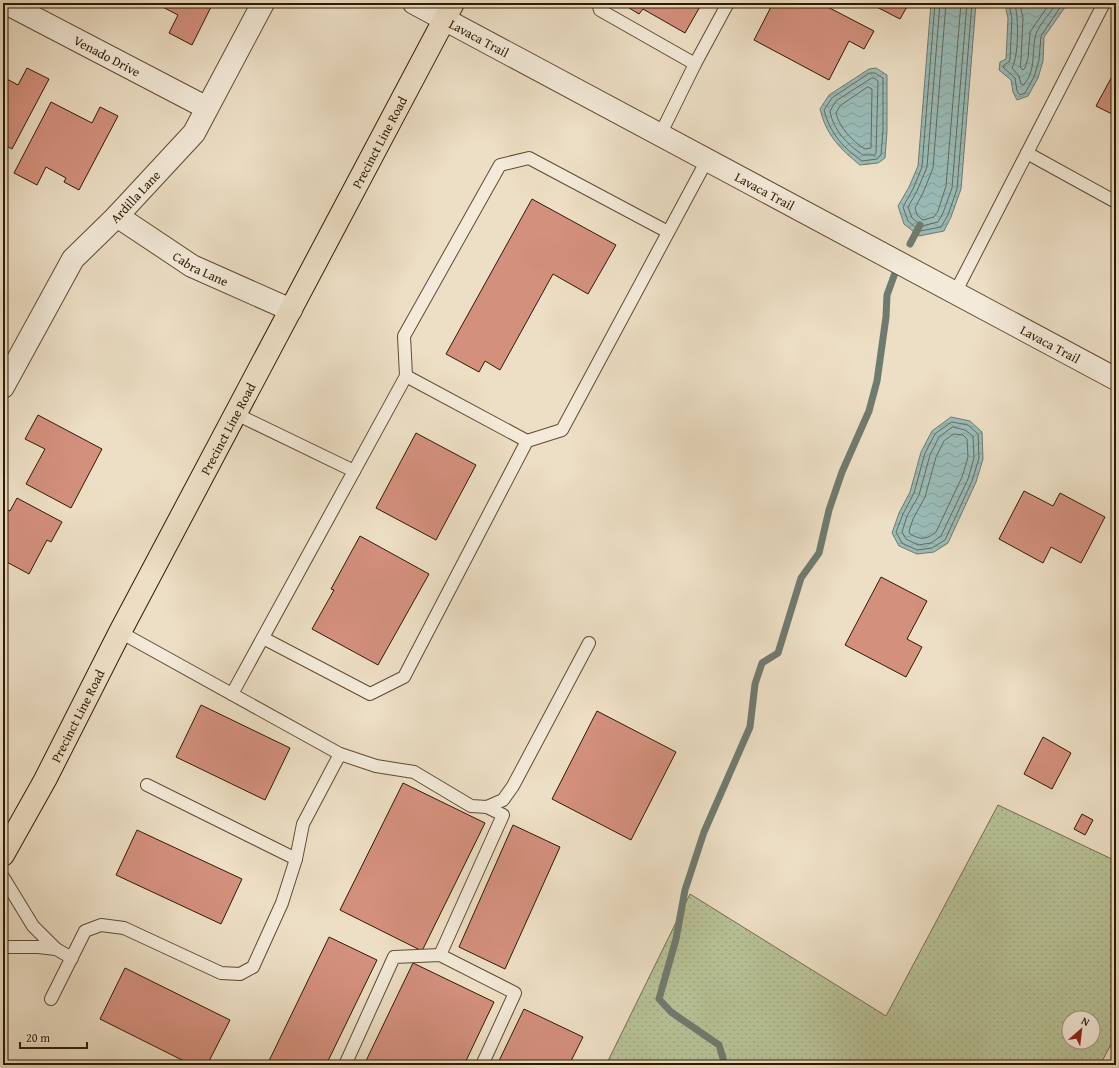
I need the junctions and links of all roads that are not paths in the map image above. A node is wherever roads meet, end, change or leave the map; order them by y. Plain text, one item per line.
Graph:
1 (6, 3) edge
2 (263, 3) edge
3 (414, 3) edge
4 (598, 3) edge
5 (728, 3) edge
6 (1104, 3) edge
7 (449, 11) edge
8 (695, 64) junction
9 (207, 108) junction
10 (660, 134) junction
11 (1027, 153) junction
12 (707, 160) junction
13 (1116, 202) edge
14 (117, 216) junction
15 (668, 232) junction
16 (955, 293) junction
17 (291, 310) junction
18 (406, 376) junction
19 (1116, 379) edge
20 (4, 384) edge
21 (236, 414) junction
22 (527, 441) junction
23 (354, 471) junction
24 (120, 632) junction
25 (263, 638) junction
26 (589, 643) dead end
27 (232, 694) junction
28 (340, 754) junction
29 (147, 786) dead end
30 (487, 807) junction
31 (3, 855) edge
32 (296, 859) junction
33 (3, 877) edge
34 (3, 947) edge
35 (56, 949) junction
36 (440, 955) junction
37 (72, 958) junction
38 (51, 999) dead end
39 (345, 1065) edge
40 (482, 1065) edge

1 - 9 street, Venado Drive
2 - 9 street, Ardilla Lane
3 - 7 street, Lavaca Trail
4 - 8 lane
5 - 8 lane
6 - 11 lane
7 - 10 street, Lavaca Trail
7 - 17 main road, Precinct Line Road
8 - 10 lane
9 - 14 street, Ardilla Lane
10 - 12 street, Lavaca Trail
11 - 13 lane
11 - 16 lane
12 - 15 lane
12 - 16 street, Lavaca Trail
14 - 17 street, Cabra Lane
14 - 20 street, Ardilla Lane
15 - 18 lane
15 - 22 lane
16 - 19 street, Lavaca Trail
17 - 21 main road, Precinct Line Road
18 - 22 lane
18 - 23 lane
21 - 23 lane
21 - 24 main road, Precinct Line Road
22 - 25 lane
23 - 25 lane
24 - 27 lane
24 - 31 main road, Precinct Line Road
25 - 27 lane
26 - 30 lane
27 - 28 lane
28 - 30 lane
28 - 32 lane
29 - 32 lane
30 - 36 lane
32 - 37 lane
33 - 35 lane
34 - 35 lane
35 - 37 lane
36 - 39 lane
36 - 40 lane
37 - 38 lane

